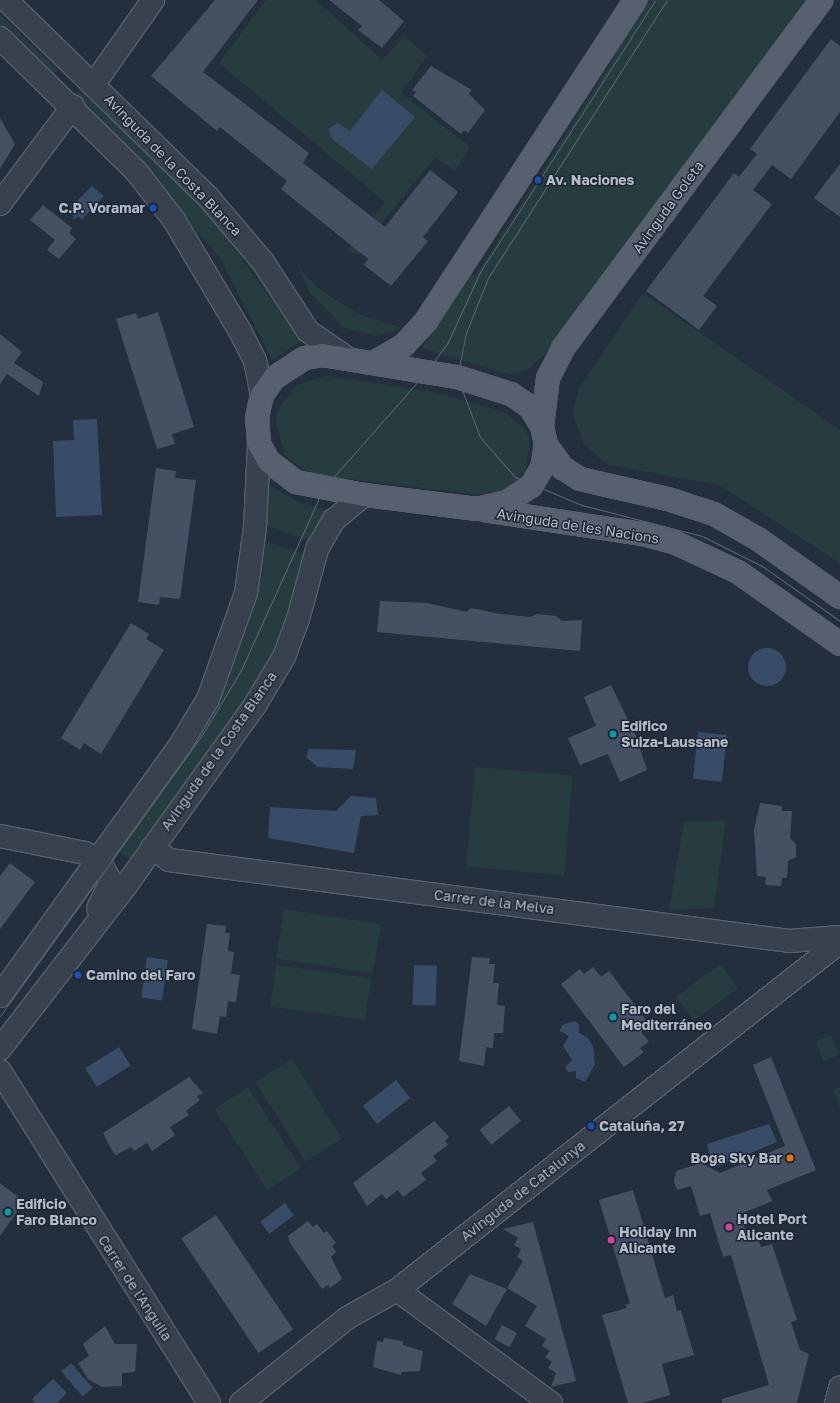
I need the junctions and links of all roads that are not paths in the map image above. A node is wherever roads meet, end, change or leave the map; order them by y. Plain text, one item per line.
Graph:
1 (6, 0) edge
2 (153, 0) edge
3 (635, 0) edge
4 (821, 0) edge
5 (0, 38) edge
6 (94, 84) junction
7 (73, 106) junction
8 (0, 204) edge
9 (344, 356) junction
10 (375, 362) junction
11 (262, 396) junction
12 (544, 435) junction
13 (259, 444) junction
14 (364, 496) junction
15 (477, 509) junction
16 (840, 597) edge
17 (840, 644) edge
18 (0, 836) edge
19 (152, 848) junction
20 (99, 860) junction
21 (86, 934) junction
22 (840, 937) edge
23 (840, 942) edge
24 (0, 996) edge
25 (0, 1049) edge
26 (0, 1071) edge
27 (397, 1290) junction
28 (840, 1388) edge
29 (209, 1403) edge
30 (241, 1403) edge
31 (551, 1403) edge
32 (836, 1403) edge

1 - 6 street, Avinguda de la Costa Blanca
2 - 6 street
3 - 10 main road
4 - 12 main road, Avinguda Goleta
5 - 7 street
6 - 9 street, Avinguda de la Costa Blanca
7 - 8 street
7 - 11 street
9 - 10 main road
9 - 11 main road
10 - 12 main road
11 - 13 main road
12 - 15 main road, Avinguda Goleta
12 - 16 main road
13 - 14 main road, Avinguda de les Nacions
13 - 20 street
14 - 15 main road, Avinguda de les Nacions
14 - 19 street, Avinguda de la Costa Blanca
15 - 17 main road, Avinguda de les Nacions
18 - 20 street
19 - 21 street, Avinguda de la Costa Blanca
19 - 22 street, Carrer de la Melva
20 - 21 street, Avinguda de la Costa Blanca
20 - 24 street
21 - 25 street, Avinguda de la Costa Blanca
23 - 27 street, Avinguda de Catalunya
26 - 29 street, Carrer de l'Anguila
27 - 30 street, Avinguda de Catalunya
27 - 31 street
28 - 32 street

